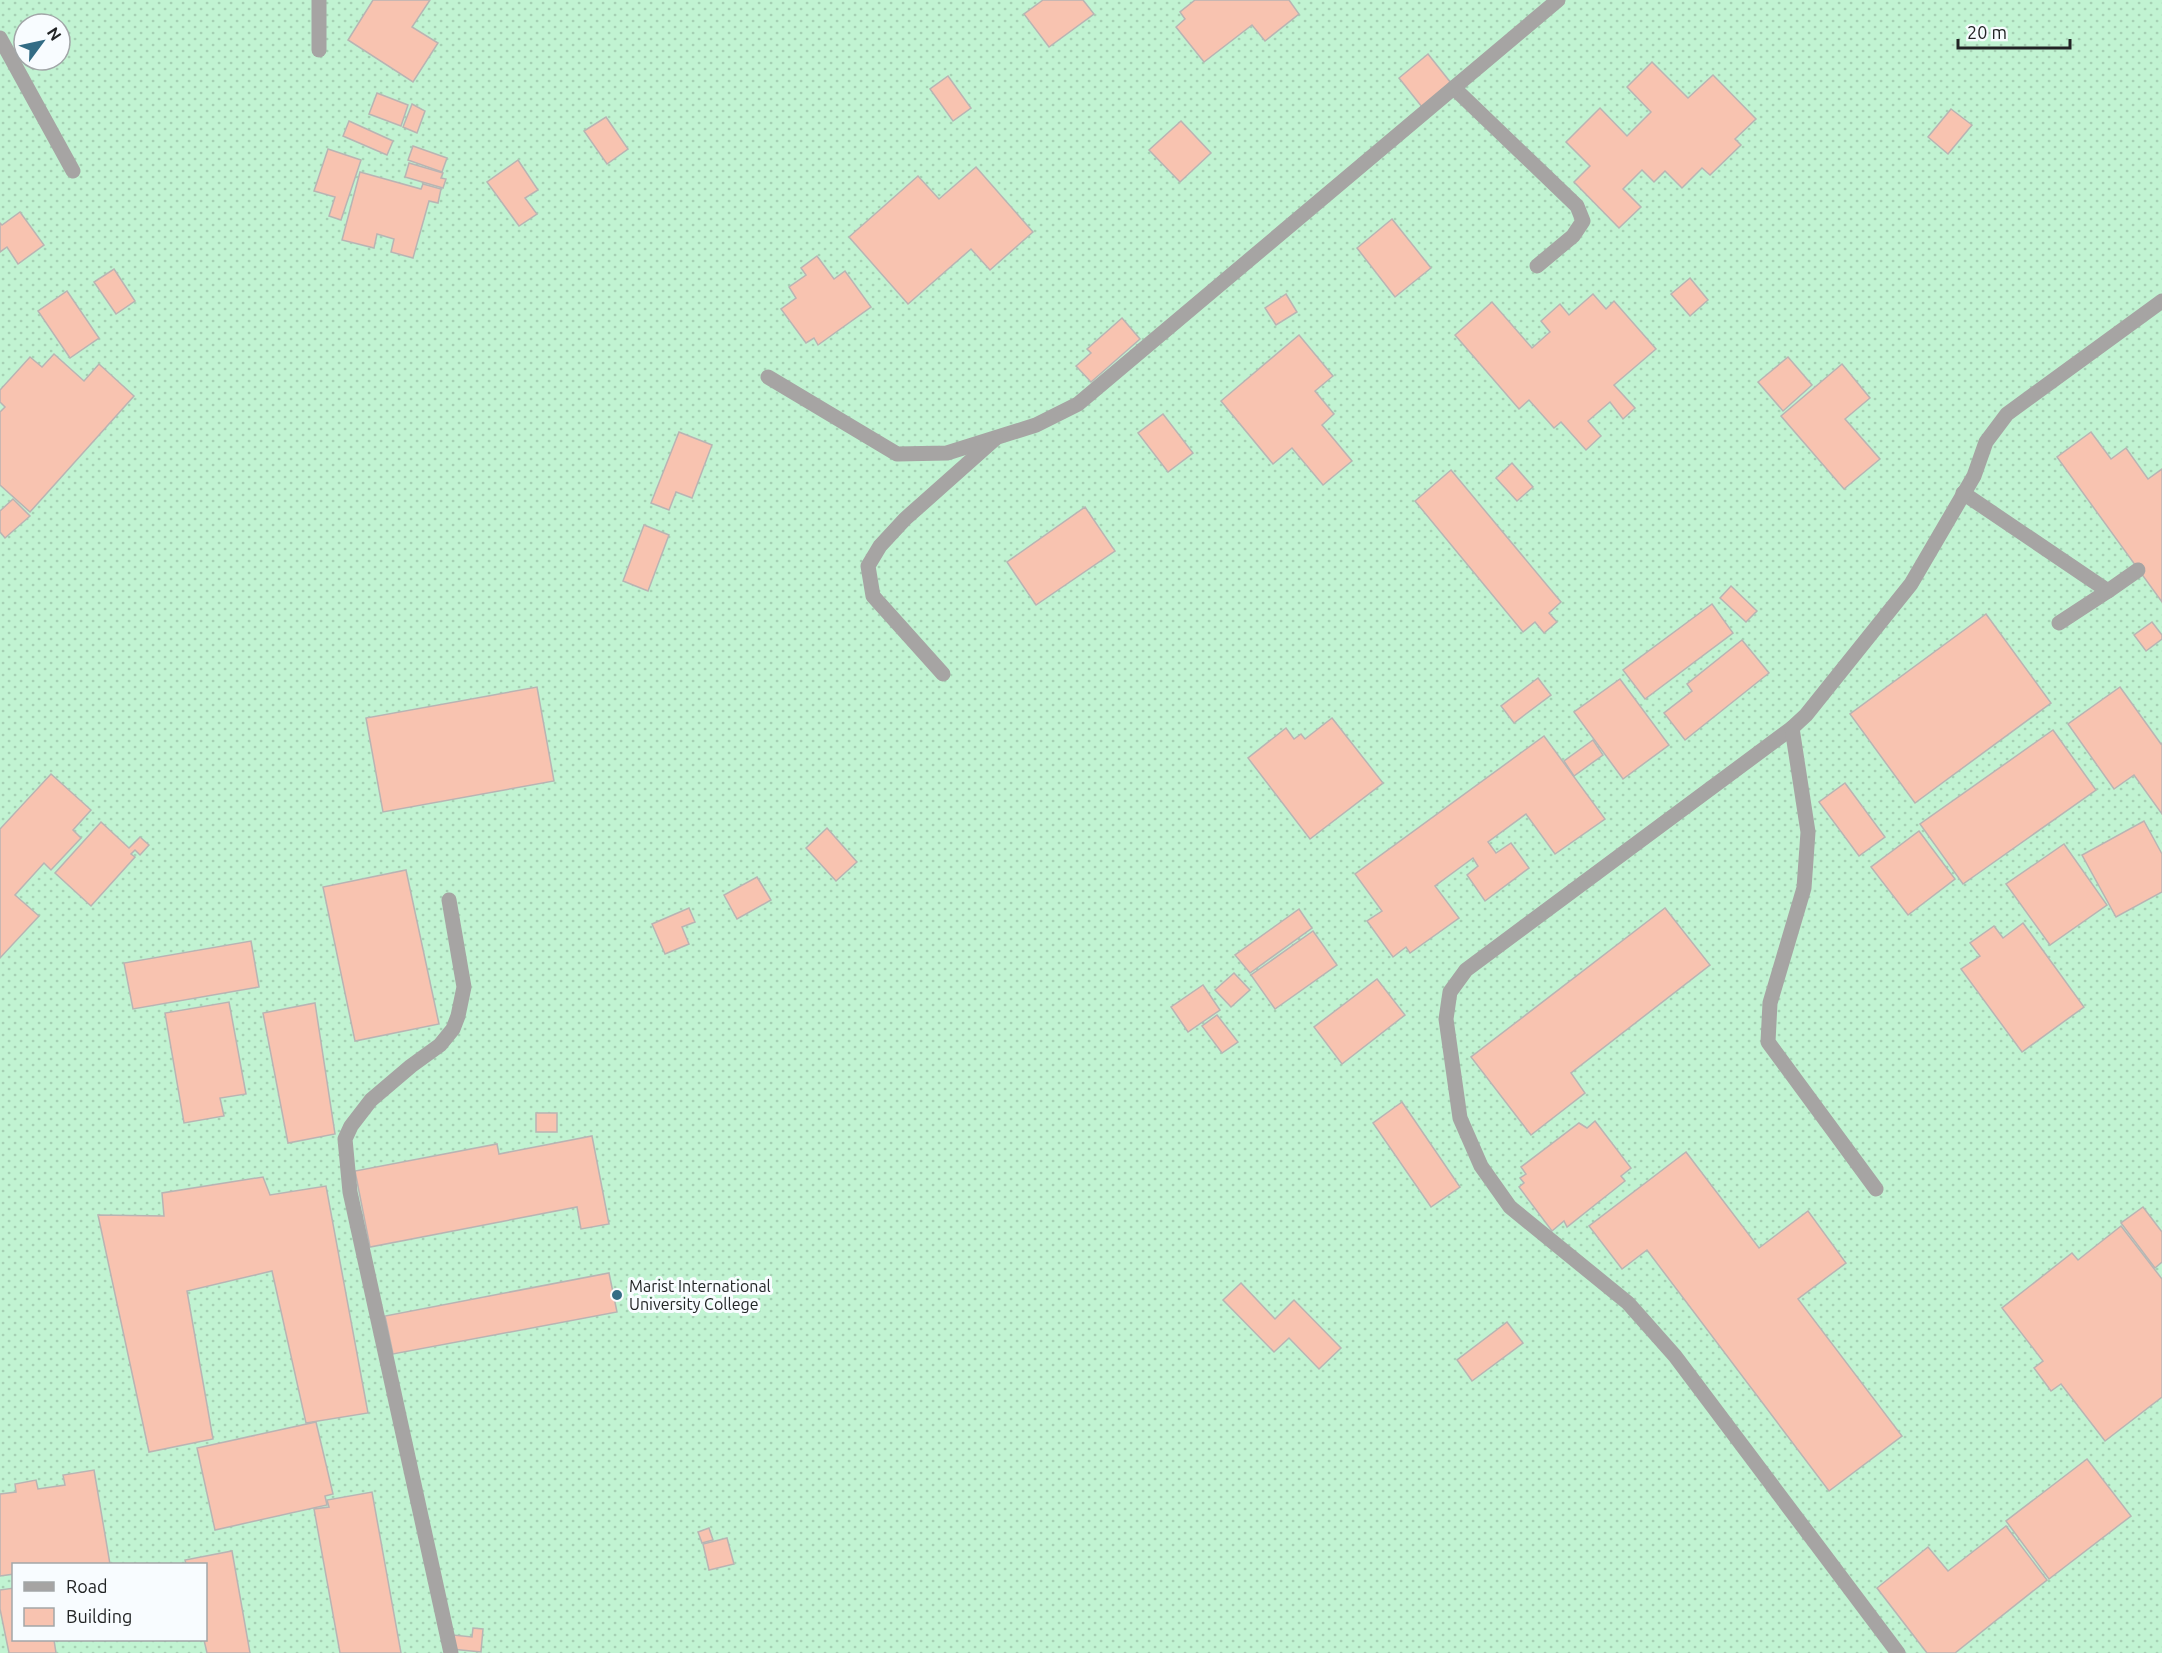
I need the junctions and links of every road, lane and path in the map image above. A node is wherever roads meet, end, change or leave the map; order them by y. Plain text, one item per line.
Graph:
1 (319, 0) edge
2 (1557, 0) edge
3 (0, 38) edge
4 (319, 50) dead end
5 (1454, 88) junction
6 (73, 171) dead end
7 (1537, 266) dead end
8 (2162, 301) edge
9 (768, 377) dead end
10 (999, 435) junction
11 (1963, 493) junction
12 (2139, 570) dead end
13 (2108, 591) junction
14 (2059, 623) dead end
15 (943, 674) dead end
16 (1792, 728) junction
17 (449, 900) dead end
18 (1876, 1189) dead end
19 (451, 1653) edge
20 (1898, 1653) edge

1 - 4 street
2 - 5 street
3 - 6 street
5 - 7 street
5 - 10 street
8 - 11 street
9 - 10 street
10 - 15 street
11 - 13 street
11 - 16 street
12 - 13 street
13 - 14 street
16 - 18 street
16 - 20 street
17 - 19 street

